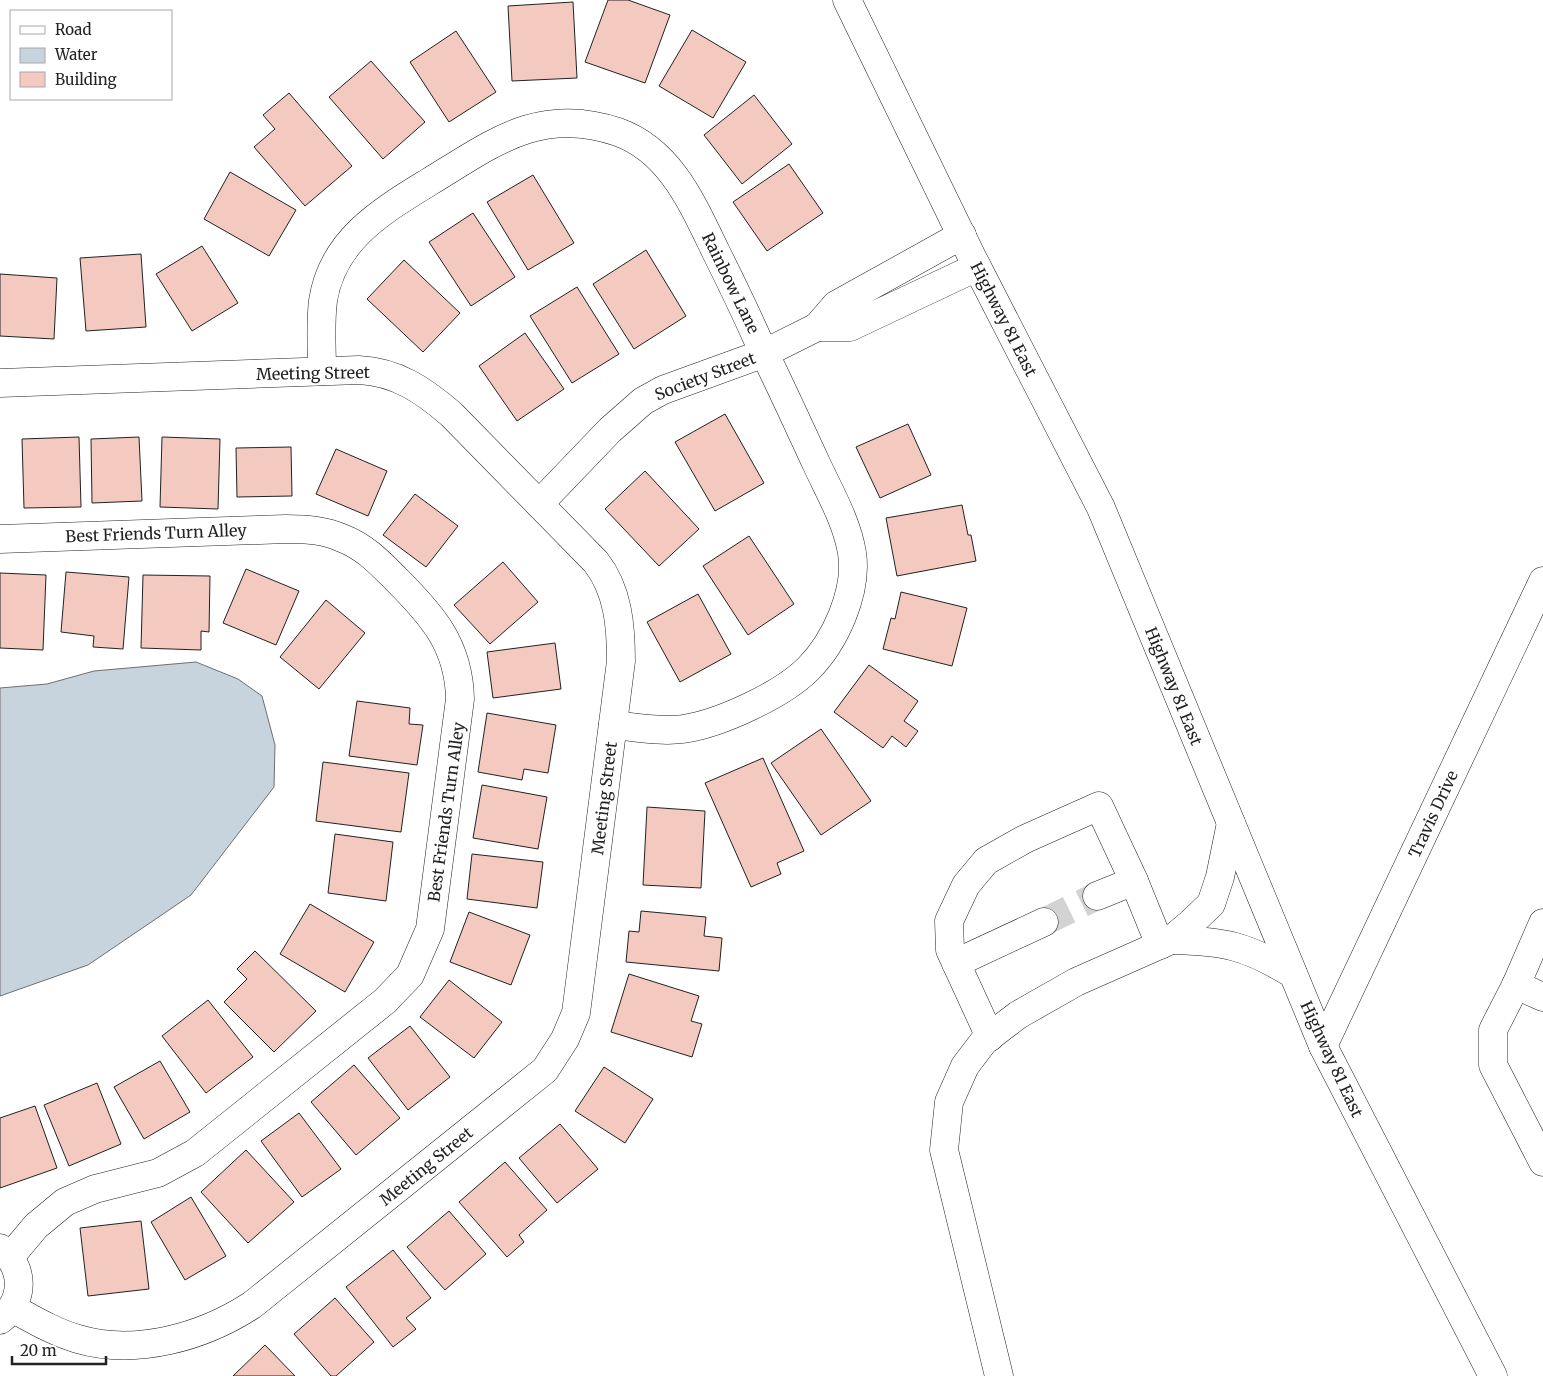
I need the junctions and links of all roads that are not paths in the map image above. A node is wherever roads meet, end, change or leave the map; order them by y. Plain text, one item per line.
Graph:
1 (847, 0) edge
2 (962, 235) junction
3 (977, 267) junction
4 (817, 327) junction
5 (765, 353) junction
6 (322, 371) junction
7 (0, 384) edge
8 (539, 504) junction
9 (0, 539) edge
10 (1543, 581) edge
11 (1534, 624) edge
12 (613, 725) junction
13 (1231, 823) junction
14 (1134, 881) junction
15 (1096, 896) tunnel mouth
16 (1044, 922) tunnel mouth
17 (1543, 923) edge
18 (1166, 943) junction
19 (956, 964) junction
20 (1293, 974) junction
21 (1516, 985) junction
22 (1543, 997) edge
23 (990, 1036) junction
24 (1323, 1046) junction
25 (1543, 1162) edge
26 (5, 1253) edge
27 (6, 1314) edge
28 (999, 1376) edge
29 (1492, 1376) edge

1 - 2 street, Highway 81 East
2 - 3 street, Highway 81 East
2 - 4 street, Society Street
3 - 4 street, Society Street
3 - 13 street, Highway 81 East
4 - 5 street, Society Street
5 - 6 street, Rainbow Lane
5 - 8 street, Society Street
5 - 12 street, Rainbow Lane
6 - 7 street, Meeting Street
6 - 8 street, Meeting Street
8 - 12 street, Meeting Street
9 - 26 street, Best Friends Turn Alley
10 - 11 street, Travis Drive
11 - 24 street, Travis Drive
12 - 27 street, Meeting Street
13 - 18 street
13 - 20 street, Highway 81 East
14 - 15 street
14 - 18 street
14 - 19 street
16 - 19 street
17 - 21 street
18 - 20 street
18 - 23 street
19 - 23 street
20 - 24 street, Highway 81 East
21 - 22 street
21 - 25 street
23 - 28 street
24 - 29 street, Highway 81 East
26 - 27 street, Best Friends Turn Alley

